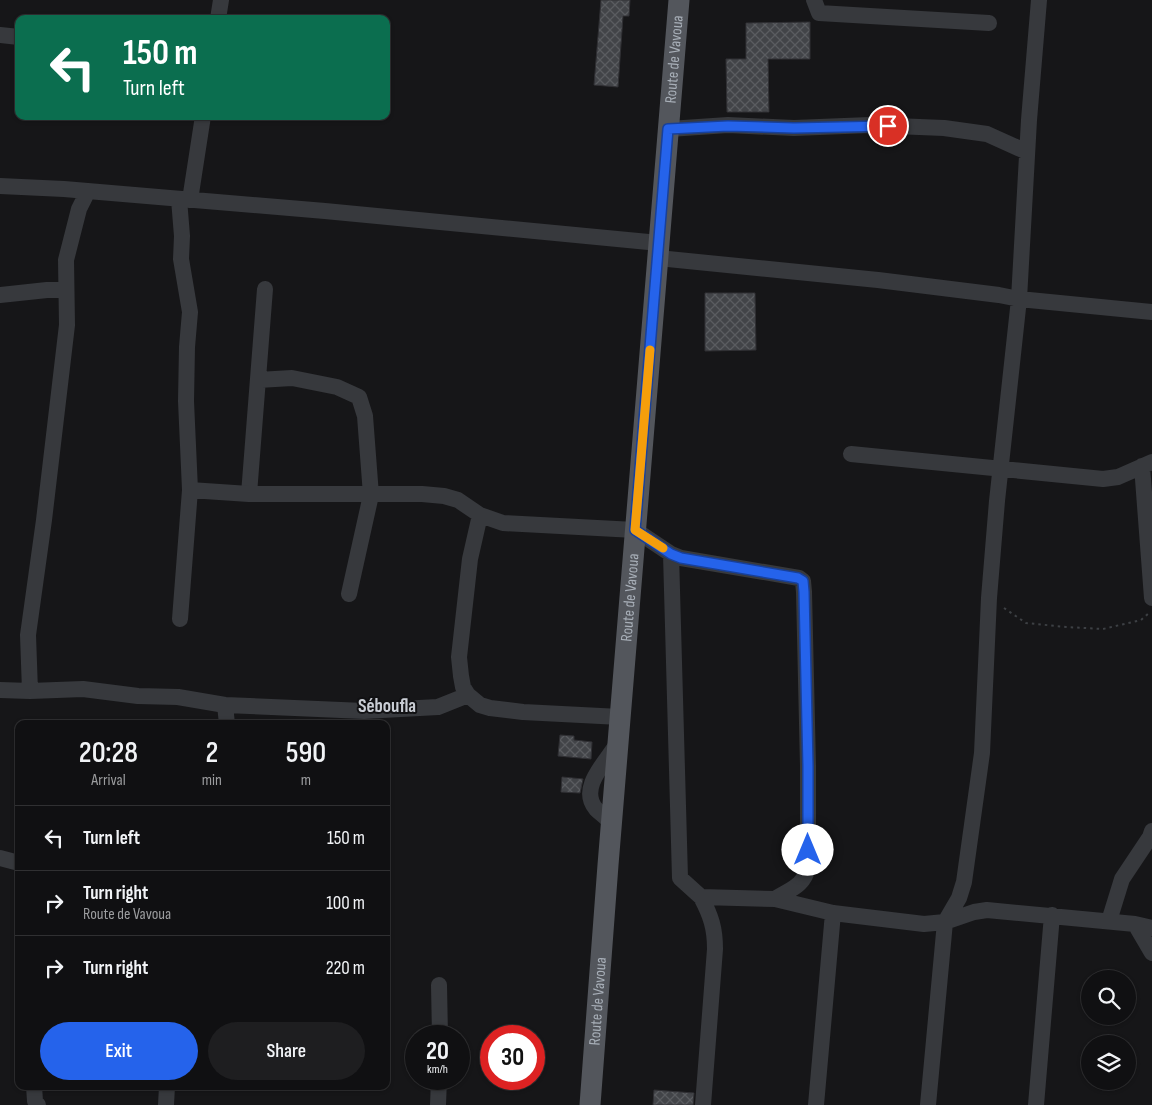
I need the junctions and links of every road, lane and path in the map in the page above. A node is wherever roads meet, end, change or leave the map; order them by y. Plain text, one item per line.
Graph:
1 (221, 0) edge
2 (679, 0) edge
3 (814, 0) edge
4 (1039, 0) edge
5 (219, 15) edge
6 (990, 23) dead end
7 (0, 35) edge
8 (15, 37) edge
9 (202, 120) edge
10 (668, 129) junction
11 (1028, 152) junction
12 (0, 186) edge
13 (88, 191) junction
14 (185, 199) junction
15 (659, 250) junction
16 (265, 289) dead end
17 (66, 290) junction
18 (0, 295) edge
19 (1019, 299) junction
20 (1152, 312) edge
21 (258, 380) junction
22 (851, 454) dead end
23 (1147, 464) edge
24 (1001, 469) junction
25 (190, 490) junction
26 (249, 494) junction
27 (371, 495) junction
28 (480, 515) junction
29 (635, 530) junction
30 (671, 554) junction
31 (350, 594) dead end
32 (989, 598) junction
33 (1152, 598) edge
34 (1152, 611) edge
35 (180, 619) dead end
36 (0, 690) edge
37 (30, 691) junction
38 (468, 695) junction
39 (225, 705) junction
40 (620, 717) junction
41 (227, 720) edge
42 (1152, 831) edge
43 (0, 858) edge
44 (15, 862) edge
45 (701, 897) junction
46 (775, 899) junction
47 (833, 913) junction
48 (1052, 916) junction
49 (1108, 921) junction
50 (945, 922) junction
51 (1135, 924) junction
52 (1152, 928) edge
53 (1152, 953) edge
54 (439, 985) dead end
55 (440, 1025) edge
56 (34, 1090) edge
57 (167, 1090) edge
58 (439, 1090) edge
59 (38, 1105) edge
60 (166, 1105) edge
61 (438, 1105) edge
62 (590, 1105) edge
63 (703, 1105) edge
64 (816, 1105) edge
65 (928, 1105) edge
66 (1036, 1105) edge

1 - 5 street
2 - 10 main road, Route de Vavoua
3 - 6 street
4 - 11 street
7 - 8 street
9 - 14 street
10 - 11 street
10 - 15 main road, Route de Vavoua
11 - 19 street
12 - 13 street
13 - 14 street
13 - 17 street
14 - 15 street
14 - 25 street
15 - 19 street
15 - 29 main road, Route de Vavoua
16 - 21 street
17 - 18 street
17 - 37 street
19 - 20 street
19 - 24 street
21 - 26 street
21 - 27 street
22 - 24 street
23 - 24 street
23 - 33 street
24 - 32 street
25 - 26 street
25 - 35 street
26 - 27 street
27 - 28 street
27 - 31 street
28 - 29 street
28 - 38 street
29 - 30 street
29 - 40 main road, Route de Vavoua
30 - 45 street
30 - 46 street
32 - 34 path
32 - 50 street
36 - 37 street
37 - 39 street
38 - 39 street
38 - 40 street
39 - 41 street
40 - 62 main road, Route de Vavoua
42 - 49 street
43 - 44 street
45 - 46 street
45 - 63 street
46 - 47 street
47 - 50 street
47 - 64 street
48 - 49 street
48 - 50 street
48 - 66 street
49 - 51 street
50 - 65 street
51 - 52 street
51 - 53 street
54 - 55 street
56 - 59 street
57 - 60 street
58 - 61 street

